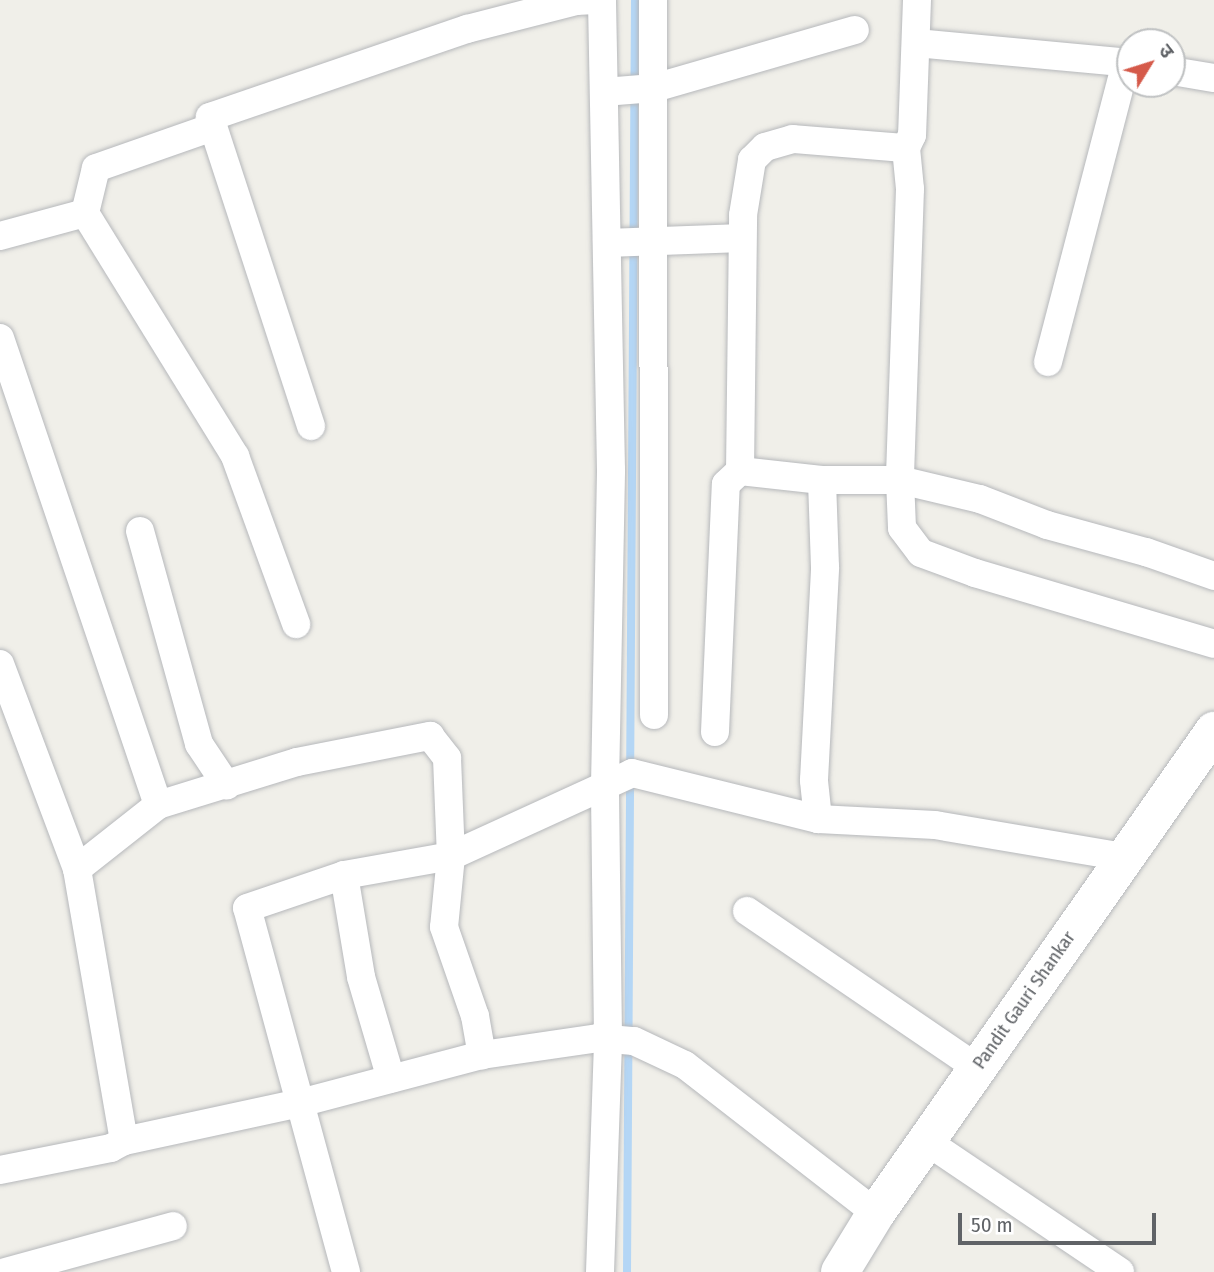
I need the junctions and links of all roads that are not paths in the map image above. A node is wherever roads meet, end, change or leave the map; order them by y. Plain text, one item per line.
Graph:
1 (595, 0) edge
2 (602, 0) edge
3 (653, 0) edge
4 (917, 0) edge
5 (855, 30) dead end
6 (916, 43) junction
7 (1116, 62) edge
8 (1186, 73) edge
9 (1214, 78) edge
10 (654, 88) junction
11 (604, 92) junction
12 (1119, 98) edge
13 (213, 127) junction
14 (906, 148) junction
15 (85, 213) junction
16 (0, 236) edge
17 (742, 237) junction
18 (656, 239) junction
19 (607, 243) junction
20 (0, 338) edge
21 (1048, 362) dead end
22 (311, 426) dead end
23 (740, 471) junction
24 (822, 480) junction
25 (900, 480) junction
26 (140, 531) dead end
27 (1214, 576) edge
28 (296, 624) dead end
29 (1214, 645) edge
30 (0, 664) edge
31 (8, 711) edge
32 (654, 715) dead end
33 (1214, 731) edge
34 (715, 732) dead end
35 (605, 785) junction
36 (227, 786) junction
37 (158, 805) junction
38 (818, 819) junction
39 (451, 856) junction
40 (1125, 857) junction
41 (76, 869) junction
42 (344, 875) junction
43 (747, 911) dead end
44 (608, 1038) junction
45 (482, 1055) junction
46 (977, 1068) junction
47 (391, 1079) junction
48 (300, 1103) junction
49 (124, 1141) junction
50 (926, 1141) junction
51 (0, 1170) edge
52 (876, 1213) junction
53 (173, 1226) dead end
54 (845, 1270) edge
55 (5, 1272) edge
56 (345, 1272) edge
57 (600, 1272) edge
58 (1120, 1272) edge

1 - 13 street
2 - 11 street
3 - 10 street
4 - 6 street
5 - 10 street
6 - 7 street
6 - 14 street
8 - 9 street
10 - 11 street
10 - 18 street
11 - 19 street
12 - 21 street
13 - 15 street
13 - 22 street
14 - 17 street
14 - 25 street
15 - 16 street
15 - 28 street
17 - 18 street
17 - 23 street
18 - 19 street
18 - 32 street
19 - 35 street
20 - 37 street
23 - 24 street
23 - 34 street
24 - 25 street
24 - 38 street
25 - 27 street
25 - 29 street
26 - 36 street
30 - 31 street
31 - 41 street
33 - 40 street, Pandit Gauri Shankar
35 - 38 street
35 - 39 street
35 - 44 street
36 - 37 street
36 - 39 street
37 - 41 street
38 - 40 street
39 - 42 street
39 - 45 street
40 - 46 street, Pandit Gauri Shankar
41 - 49 street
42 - 47 street
42 - 48 street
43 - 46 street
44 - 45 street
44 - 52 street
44 - 57 street
45 - 47 street
46 - 50 street, Pandit Gauri Shankar
47 - 48 street
48 - 49 street
48 - 56 street
49 - 51 street
50 - 52 street, Pandit Gauri Shankar
50 - 58 street
52 - 54 street, Pandit Gauri Shankar
53 - 55 street

